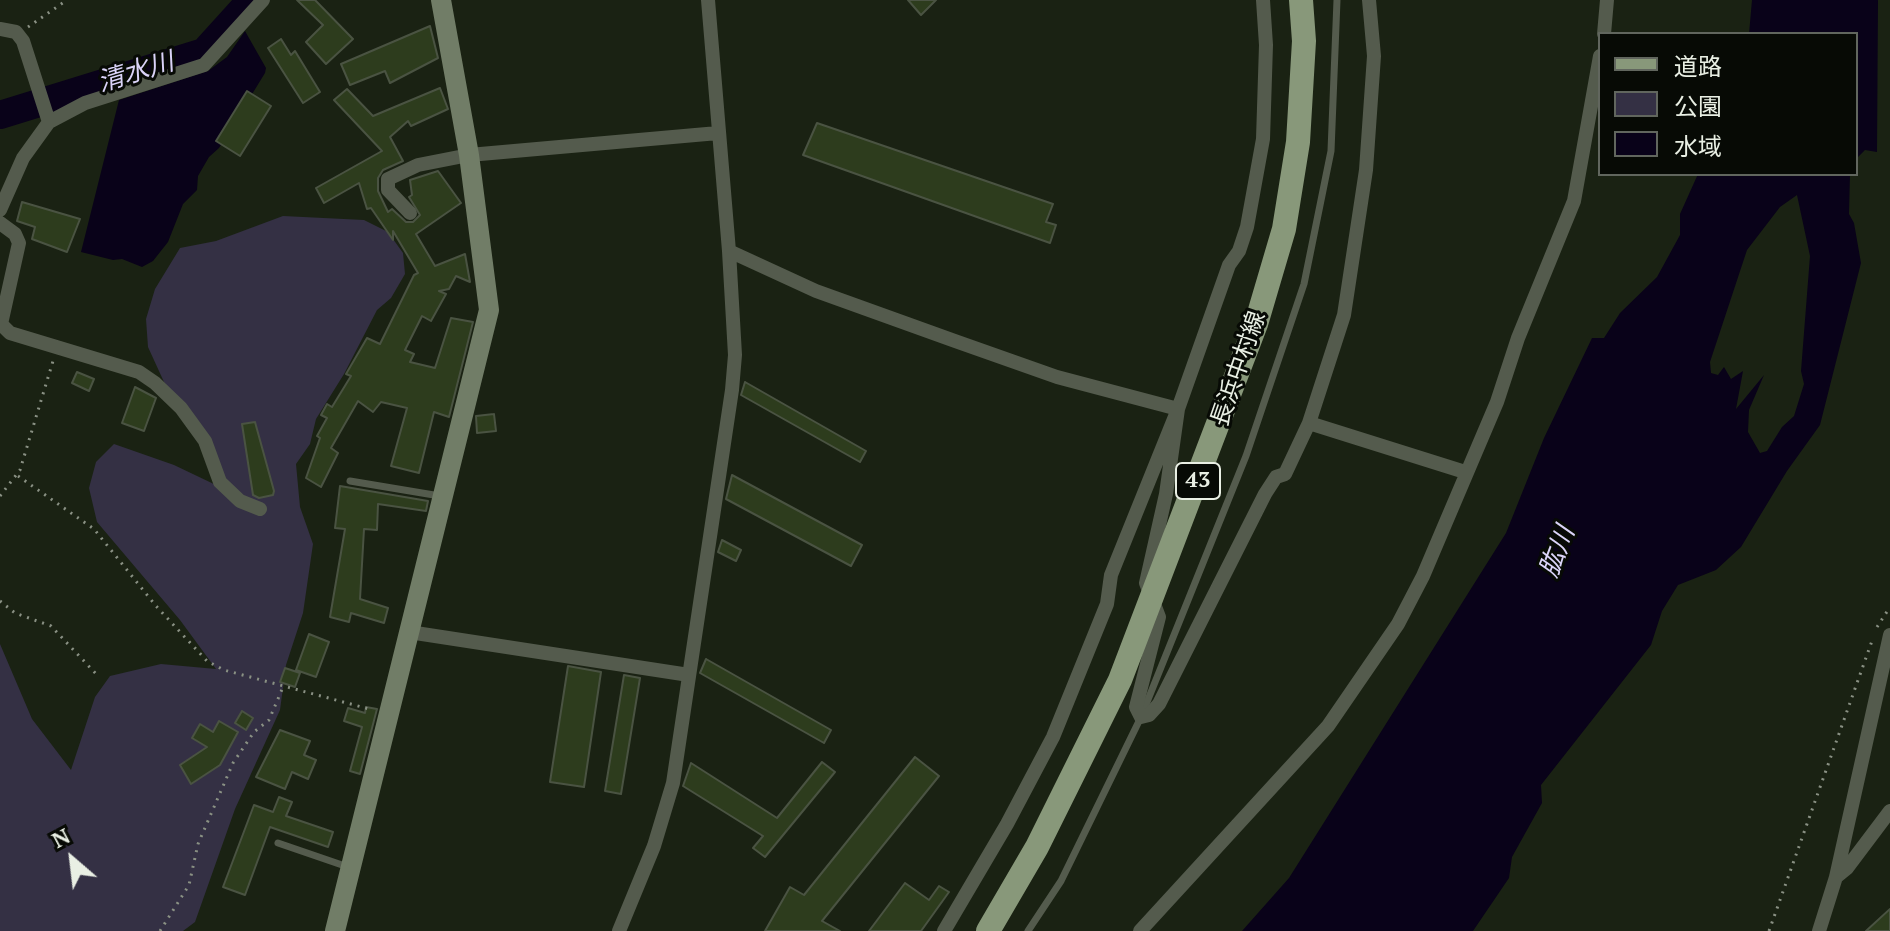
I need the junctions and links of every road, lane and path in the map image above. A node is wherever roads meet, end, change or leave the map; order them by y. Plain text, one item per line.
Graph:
1 (67, 0) edge
2 (263, 0) edge
3 (441, 0) edge
4 (708, 0) edge
5 (1263, 0) edge
6 (1301, 0) edge
7 (1337, 0) edge
8 (1369, 0) edge
9 (1607, 0) edge
10 (0, 29) edge
11 (1604, 32) edge
12 (18, 34) junction
13 (1598, 67) edge
14 (49, 122) junction
15 (718, 133) junction
16 (469, 155) junction
17 (0, 210) edge
18 (410, 213) dead end
19 (0, 223) edge
20 (729, 251) junction
21 (57, 350) junction
22 (1178, 409) junction
23 (1309, 423) junction
24 (1465, 472) junction
25 (18, 476) junction
26 (350, 481) dead end
27 (0, 496) edge
28 (442, 496) junction
29 (260, 509) dead end
30 (1152, 599) junction
31 (0, 601) edge
32 (1890, 607) edge
33 (409, 632) junction
34 (1890, 635) edge
35 (689, 675) junction
36 (99, 677) dead end
37 (283, 687) junction
38 (390, 714) junction
39 (1141, 717) junction
40 (1890, 811) edge
41 (278, 843) dead end
42 (350, 867) junction
43 (1836, 877) junction
44 (160, 931) edge
45 (335, 931) edge
46 (619, 931) edge
47 (944, 931) edge
48 (988, 931) edge
49 (1028, 931) edge
50 (1140, 931) edge
51 (1769, 931) edge
52 (1819, 931) edge

1 - 12 path
2 - 14 street
3 - 16 street
4 - 15 street
5 - 22 street
6 - 30 main road, 長浜中村線 / 43
7 - 39 lane
8 - 23 street
9 - 11 street
10 - 12 street
12 - 14 street
13 - 24 street
14 - 17 street
15 - 16 street
15 - 20 street
16 - 18 street
16 - 28 street
19 - 21 street
20 - 22 street
20 - 35 street
21 - 25 path
21 - 29 street
22 - 30 street
22 - 47 street
23 - 24 street
23 - 39 street
24 - 50 street
25 - 27 path
25 - 37 path
26 - 28 lane
28 - 33 street
30 - 39 street
30 - 48 main road, 長浜中村線 / 43
31 - 36 path
32 - 51 path
33 - 35 street
33 - 38 street
34 - 43 street
35 - 46 street
37 - 38 path
37 - 44 path
38 - 42 street
39 - 49 lane
40 - 43 street
41 - 42 lane
42 - 45 street
43 - 52 street

